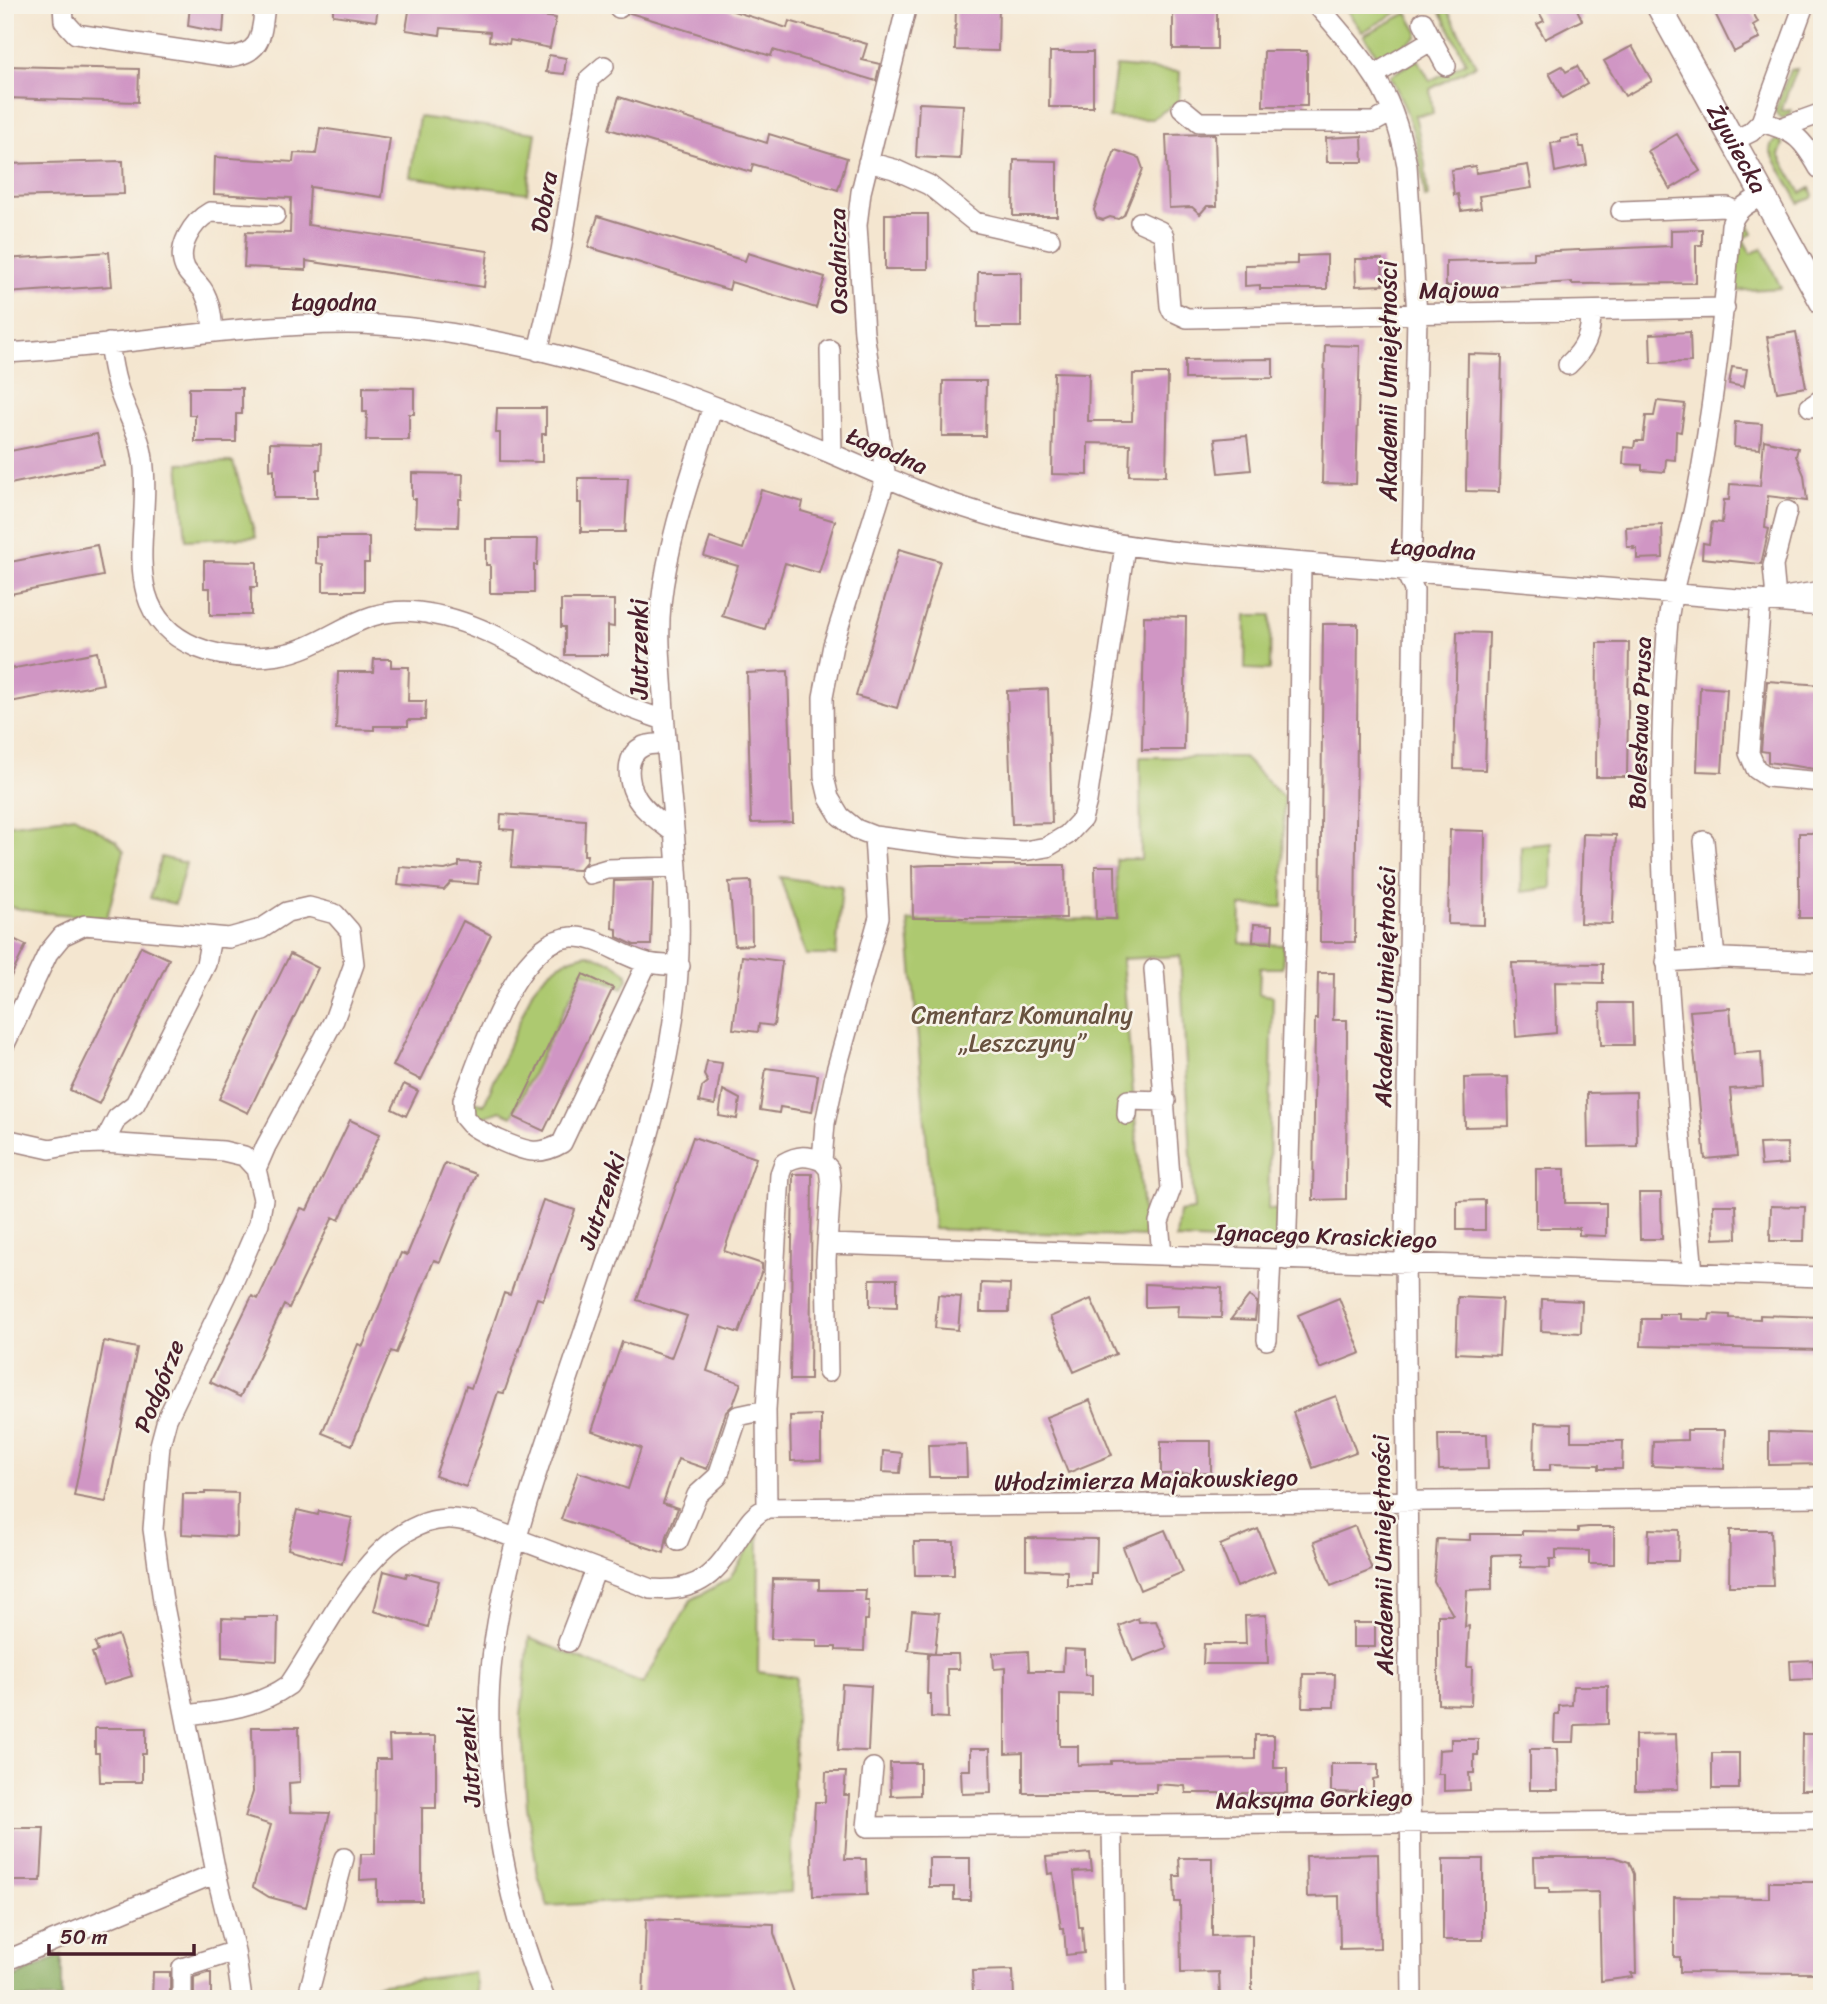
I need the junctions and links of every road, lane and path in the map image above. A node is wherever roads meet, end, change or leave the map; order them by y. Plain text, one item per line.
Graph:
1 (64, 5) edge
2 (265, 5) edge
3 (907, 5) edge
4 (1317, 5) edge
5 (1658, 5) edge
6 (1804, 5) edge
7 (1423, 22) dead end
8 (1432, 40) junction
9 (604, 66) dead end
10 (1446, 66) dead end
11 (1374, 75) junction
12 (1182, 108) dead end
13 (1392, 112) junction
14 (1822, 113) edge
15 (1761, 122) junction
16 (1783, 127) junction
17 (1733, 141) junction
18 (868, 162) junction
19 (1819, 168) dead end
20 (1763, 195) junction
21 (1622, 211) dead end
22 (1737, 212) junction
23 (275, 215) dead end
24 (1140, 222) dead end
25 (1050, 239) dead end
26 (1820, 299) edge
27 (1725, 309) junction
28 (1591, 312) junction
29 (1417, 315) junction
30 (214, 332) junction
31 (109, 343) junction
32 (830, 350) dead end
33 (538, 351) junction
34 (5, 353) edge
35 (1568, 365) dead end
36 (713, 406) junction
37 (832, 454) junction
38 (886, 478) junction
39 (1787, 511) dead end
40 (1125, 546) junction
41 (1301, 564) junction
42 (1406, 572) junction
43 (1822, 591) edge
44 (1674, 593) junction
45 (1768, 599) junction
46 (1822, 606) edge
47 (664, 720) junction
48 (666, 743) junction
49 (1822, 782) edge
50 (674, 833) junction
51 (874, 836) junction
52 (1704, 841) dead end
53 (677, 867) junction
54 (590, 873) dead end
55 (211, 937) junction
56 (1714, 958) junction
57 (1666, 961) junction
58 (1822, 962) edge
59 (647, 963) junction
60 (680, 966) junction
61 (1154, 969) dead end
62 (5, 1044) edge
63 (1166, 1101) junction
64 (1127, 1115) dead end
65 (5, 1139) edge
66 (104, 1143) junction
67 (822, 1161) junction
68 (256, 1170) junction
69 (828, 1244) junction
70 (1162, 1255) junction
71 (1279, 1260) junction
72 (1405, 1263) junction
73 (1693, 1273) junction
74 (1822, 1277) edge
75 (1268, 1340) dead end
76 (828, 1372) dead end
77 (766, 1410) junction
78 (1822, 1497) edge
79 (1407, 1501) junction
80 (767, 1508) junction
81 (515, 1540) junction
82 (678, 1541) dead end
83 (596, 1569) junction
84 (569, 1642) dead end
85 (186, 1715) junction
86 (873, 1768) dead end
87 (1822, 1820) edge
88 (1410, 1823) junction
89 (1112, 1826) junction
90 (344, 1858) dead end
91 (216, 1873) junction
92 (235, 1951) junction
93 (5, 1961) edge
94 (182, 1999) edge
95 (242, 1999) edge
96 (307, 1999) edge
97 (545, 1999) edge
98 (1115, 1999) edge
99 (1412, 1999) edge

1 - 2 street
3 - 18 street, Osadnicza
4 - 11 street, Akademii Umiejętności
5 - 17 main road, Żywiecka
6 - 15 street
7 - 8 street
8 - 10 street
8 - 11 street
9 - 33 street, Dobra
11 - 13 street, Akademii Umiejętności
12 - 13 street
13 - 29 street, Akademii Umiejętności
14 - 16 street
15 - 16 street
15 - 17 street
16 - 19 street
17 - 20 main road, Żywiecka
18 - 25 street
18 - 38 street, Osadnicza
20 - 22 street
20 - 26 main road, Żywiecka
21 - 22 street
22 - 27 street, Bolesława Prusa
23 - 30 street
24 - 29 street, Majowa
27 - 28 street, Majowa
27 - 44 street, Bolesława Prusa
28 - 29 street, Majowa
28 - 35 street
29 - 42 street, Akademii Umiejętności
30 - 31 street, Łagodna
30 - 33 street, Łagodna
31 - 34 street, Łagodna
31 - 47 street
32 - 37 street
33 - 36 street, Łagodna
36 - 37 street, Łagodna
36 - 47 street, Jutrzenki
37 - 38 street, Łagodna
38 - 40 street, Łagodna
38 - 51 street
39 - 45 street
40 - 41 street, Łagodna
40 - 51 street
41 - 42 street, Łagodna
41 - 71 street
42 - 44 street, Łagodna
42 - 72 street, Akademii Umiejętności
43 - 45 street, Łagodna
44 - 45 street, Łagodna
44 - 57 street, Bolesława Prusa
45 - 46 street, Łagodna
45 - 49 street
47 - 48 street, Jutrzenki
48 - 50 street, Jutrzenki
48 - 50 street
50 - 53 street, Jutrzenki
51 - 67 street
52 - 56 street
53 - 54 street
53 - 60 street, Jutrzenki
55 - 62 street
55 - 66 street
55 - 68 street
56 - 57 street
56 - 58 street
57 - 73 street, Bolesława Prusa
59 - 59 street
59 - 60 street
60 - 81 street, Jutrzenki
61 - 63 street
63 - 64 street
63 - 70 street
65 - 66 street
66 - 68 street
67 - 69 street
67 - 77 street
68 - 85 street, Podgórze
69 - 70 street, Ignacego Krasickiego
69 - 76 street
70 - 71 street, Ignacego Krasickiego
71 - 72 street, Ignacego Krasickiego
71 - 75 street
72 - 73 street, Ignacego Krasickiego
72 - 79 street, Akademii Umiejętności
73 - 74 street, Ignacego Krasickiego
77 - 80 street
77 - 82 street
78 - 79 street, Włodzimierza Majakowskiego
79 - 80 street, Włodzimierza Majakowskiego
79 - 88 street, Akademii Umiejętności
80 - 83 street
81 - 83 street
81 - 85 street
81 - 97 street, Jutrzenki
83 - 84 street
85 - 91 street, Podgórze
86 - 89 street, Maksyma Gorkiego
87 - 88 street, Maksyma Gorkiego
88 - 89 street, Maksyma Gorkiego
88 - 99 street, Akademii Umiejętności
89 - 98 street
90 - 96 street
91 - 92 street, Podgórze
91 - 93 street
92 - 94 street
92 - 95 street, Podgórze

